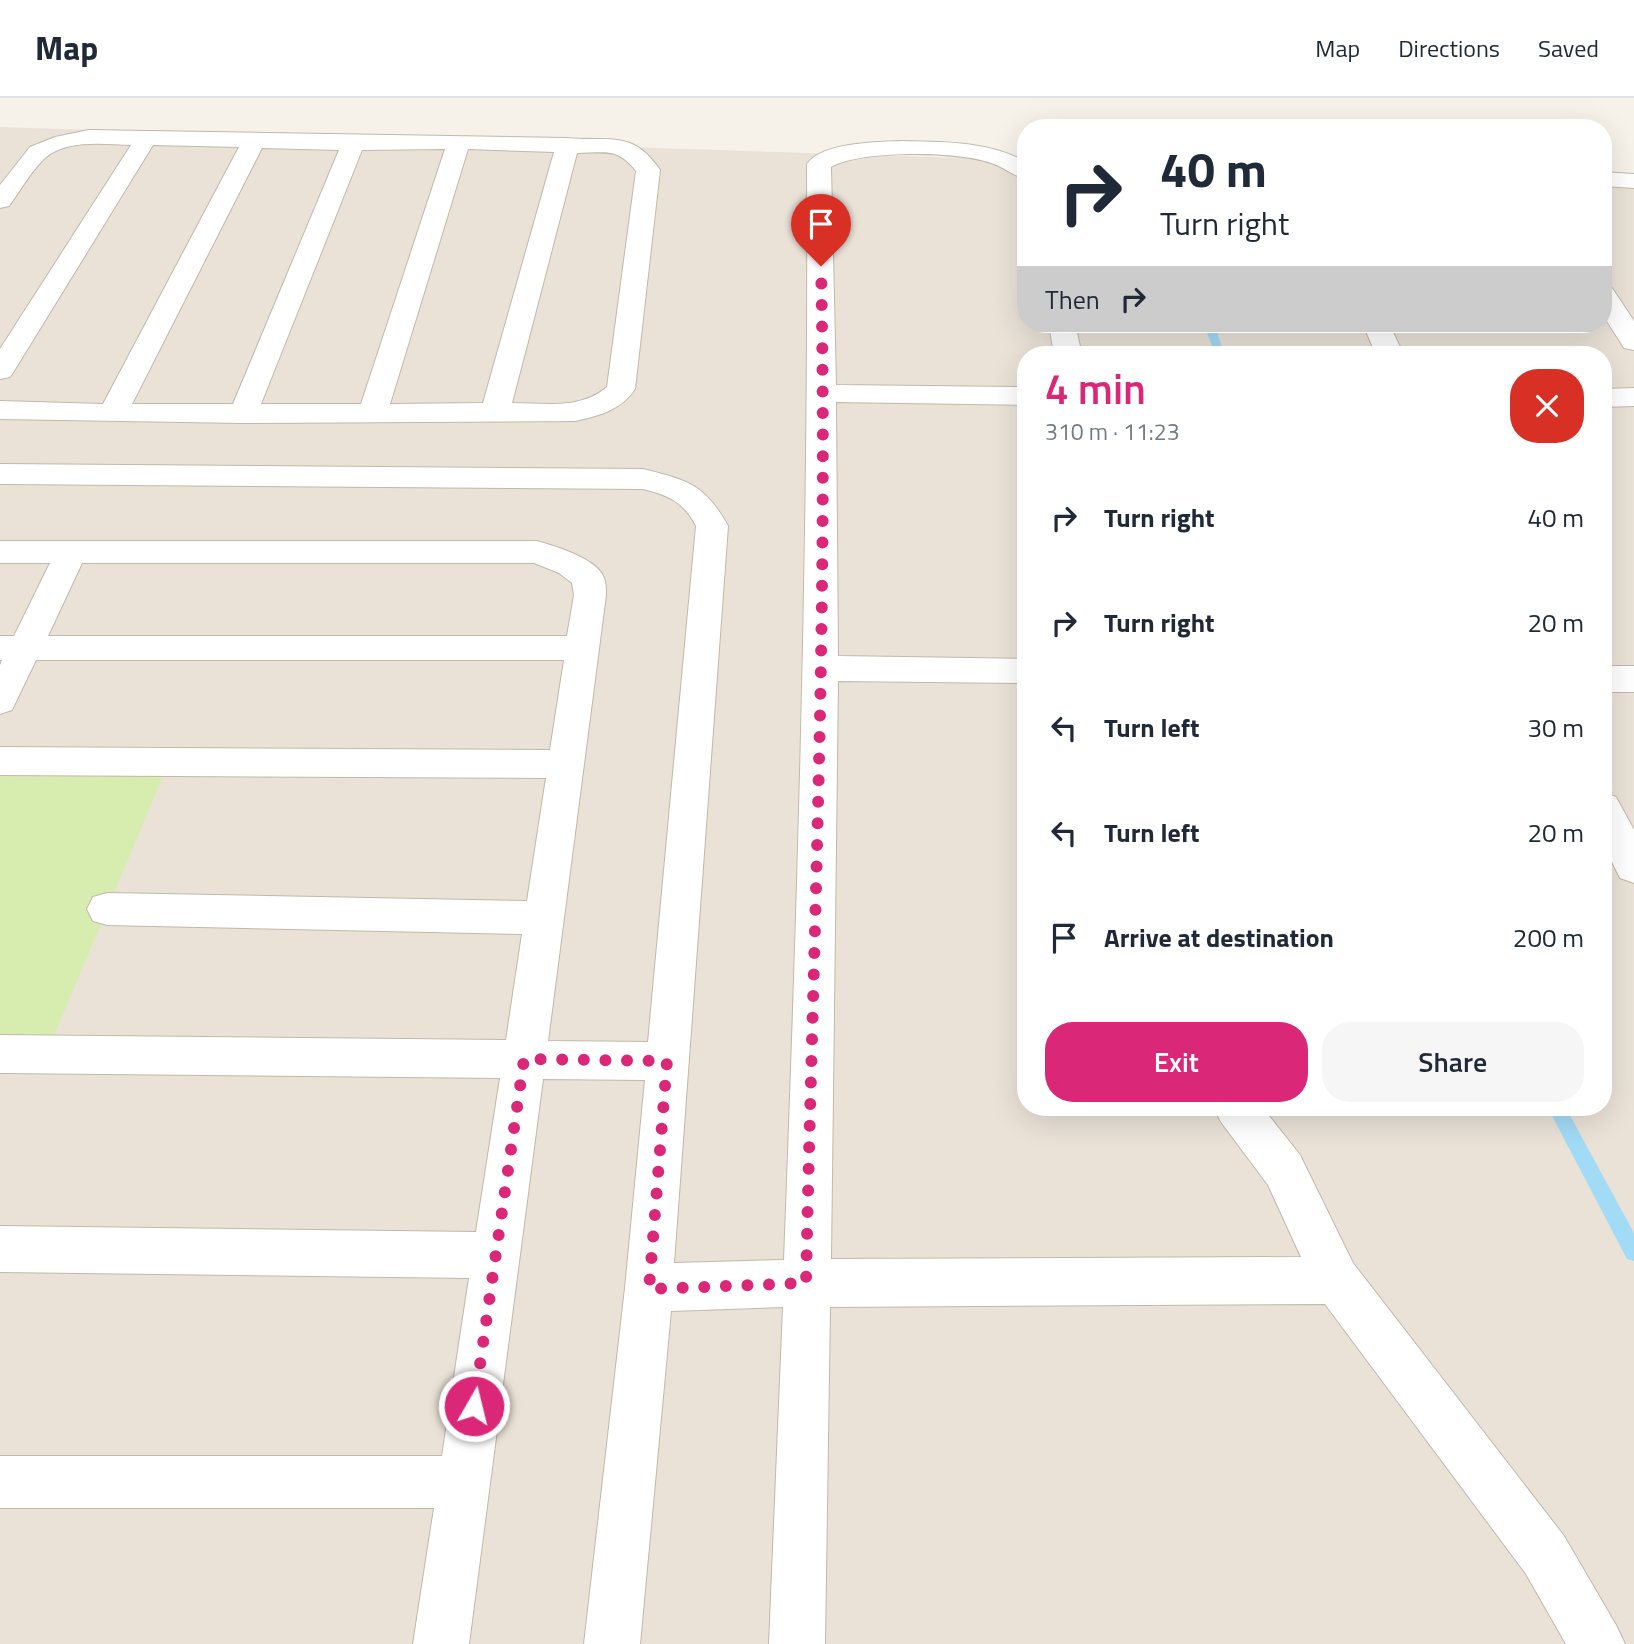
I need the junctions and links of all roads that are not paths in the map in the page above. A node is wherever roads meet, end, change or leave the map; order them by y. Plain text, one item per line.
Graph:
1 (145, 140) junction
2 (253, 142) junction
3 (459, 142) junction
4 (353, 143) junction
5 (567, 145) junction
6 (1017, 168) edge
7 (1612, 180) edge
8 (1634, 181) edge
9 (0, 201) edge
10 (1612, 308) edge
11 (1634, 342) edge
12 (0, 371) edge
13 (824, 393) junction
14 (1017, 396) edge
15 (1634, 397) edge
16 (1612, 398) edge
17 (0, 410) edge
18 (373, 412) junction
19 (113, 413) junction
20 (495, 413) junction
21 (243, 414) junction
22 (0, 474) edge
23 (0, 552) edge
24 (71, 552) junction
25 (12, 648) edge
26 (583, 648) junction
27 (820, 668) junction
28 (1017, 671) edge
29 (1634, 678) edge
30 (1612, 679) edge
31 (0, 701) edge
32 (0, 761) edge
33 (566, 764) junction
34 (1612, 824) edge
35 (1634, 867) edge
36 (107, 909) dead end
37 (544, 918) junction
38 (0, 1054) edge
39 (524, 1059) junction
40 (667, 1061) junction
41 (1242, 1116) edge
42 (0, 1248) edge
43 (496, 1255) junction
44 (1336, 1280) junction
45 (806, 1283) junction
46 (649, 1289) junction
47 (0, 1482) edge
48 (463, 1482) junction
49 (441, 1644) edge
50 (612, 1644) edge
51 (797, 1644) edge
52 (1597, 1644) edge

1 - 2 street
1 - 9 street
1 - 12 street
2 - 4 street
2 - 19 street
3 - 4 street
3 - 5 street
3 - 18 street
4 - 21 street
5 - 20 street
5 - 20 street
6 - 13 street
7 - 8 street
10 - 11 street
13 - 14 street
13 - 27 street
15 - 16 street
17 - 19 street
18 - 20 street
18 - 21 street
19 - 21 street
22 - 40 street
23 - 24 street
24 - 25 street
24 - 26 street
25 - 26 street
25 - 31 street
26 - 33 street
27 - 28 street
27 - 45 street
29 - 30 street
32 - 33 street
33 - 37 street
34 - 35 street
36 - 37 street
37 - 39 street
38 - 39 street
39 - 40 street
39 - 43 street
40 - 46 street
41 - 44 street
42 - 43 street
43 - 48 street
44 - 45 street
44 - 52 street
45 - 46 street
45 - 51 street
46 - 50 street
47 - 48 street
48 - 49 street

